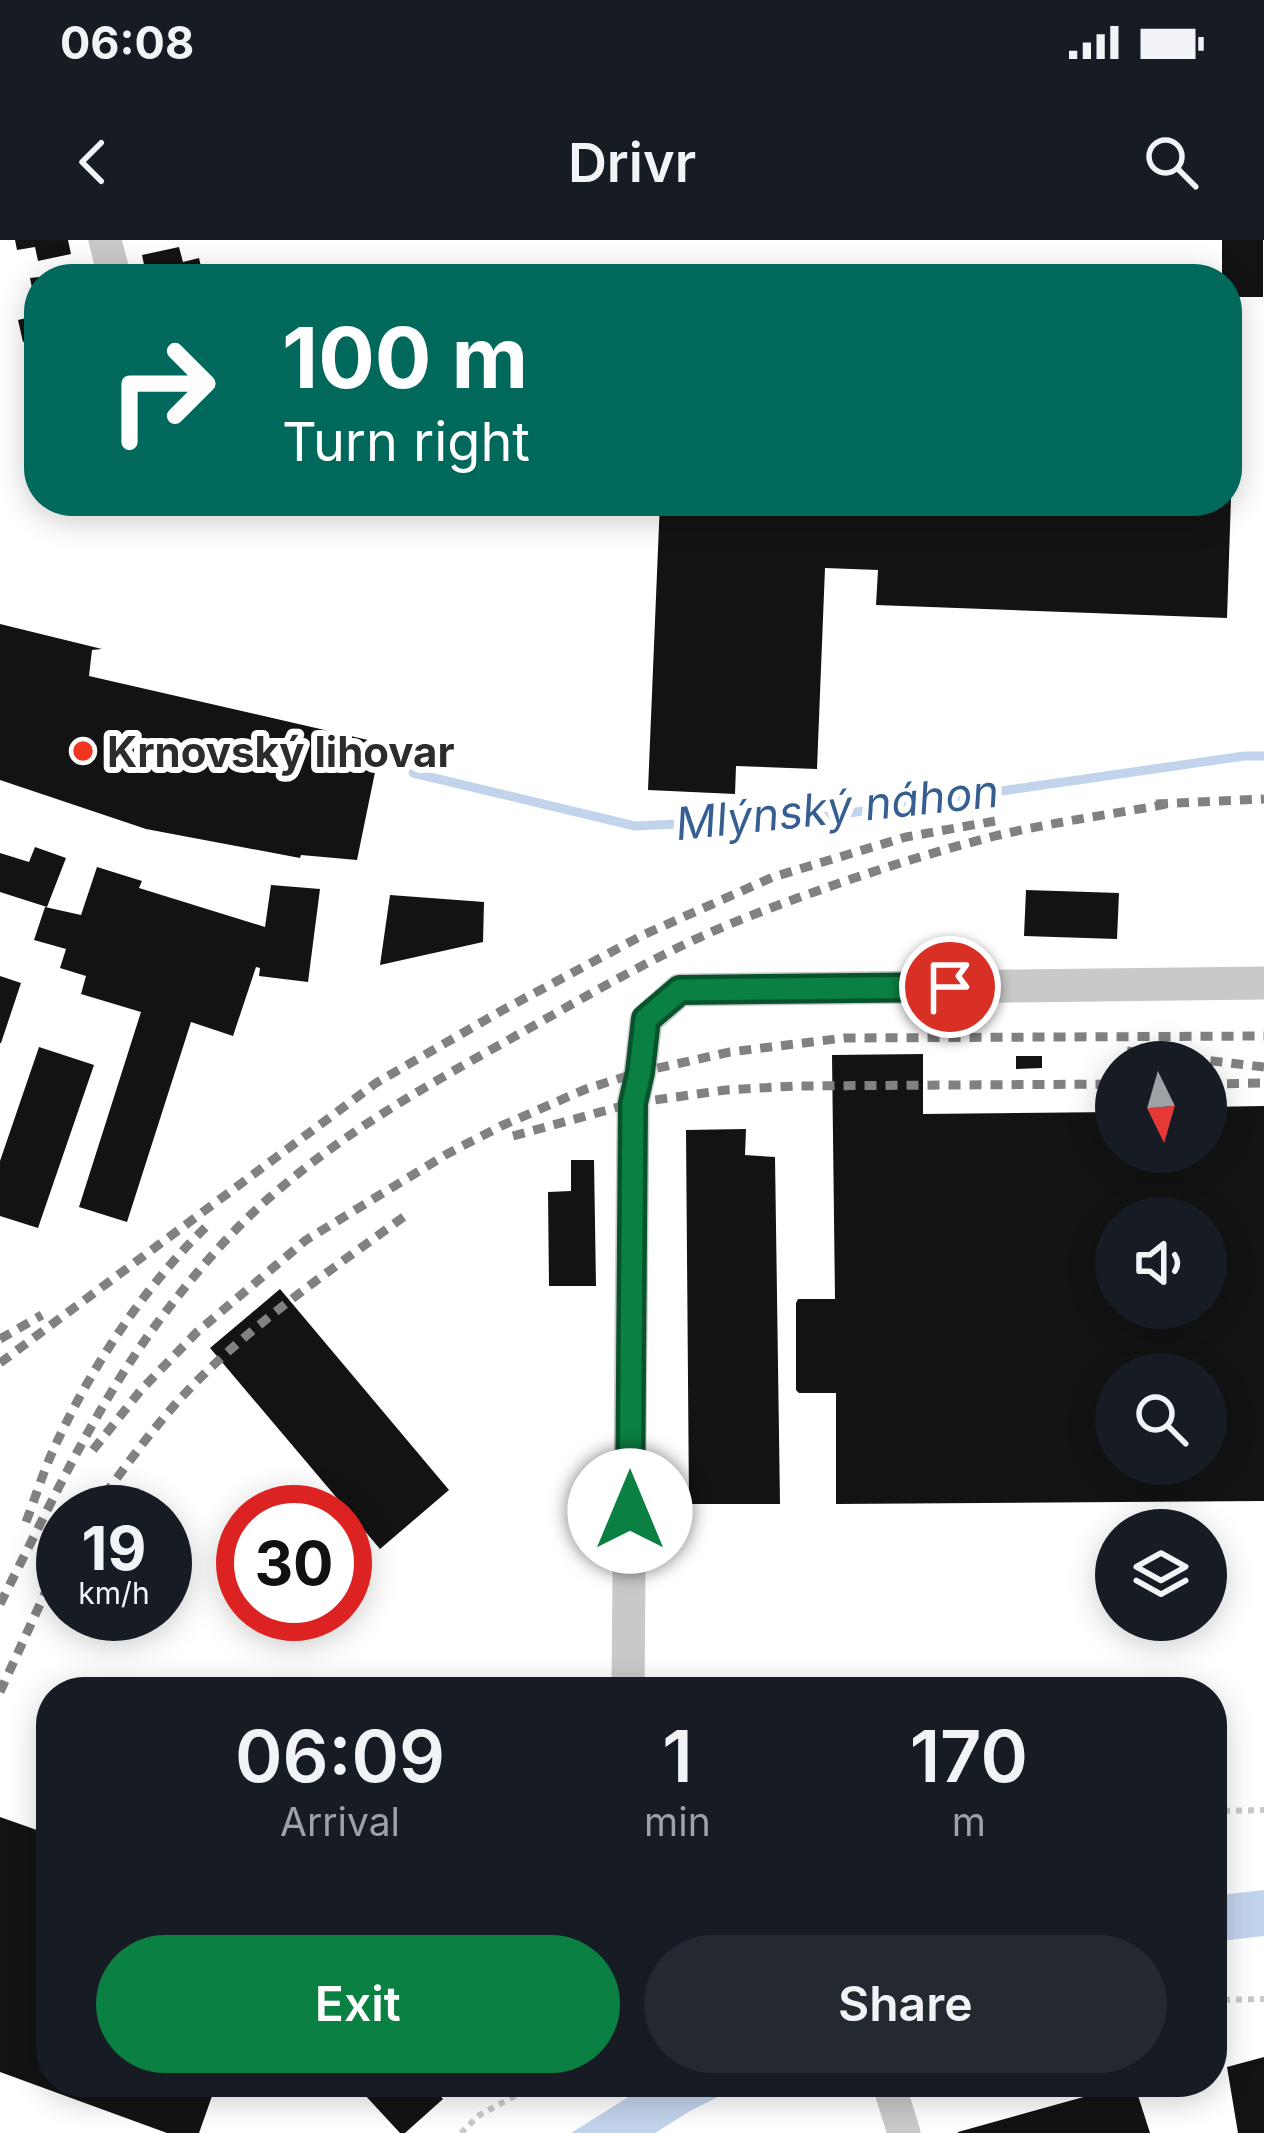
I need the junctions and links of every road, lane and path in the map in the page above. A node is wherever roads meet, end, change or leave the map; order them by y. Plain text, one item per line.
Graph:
1 (1264, 983) edge
2 (628, 1677) edge
3 (1264, 1810) edge
4 (1227, 1811) edge
5 (1264, 1999) edge
6 (1227, 2000) edge
7 (513, 2097) edge
8 (461, 2133) edge

1 - 2 street
3 - 4 path
5 - 6 path
7 - 8 path

